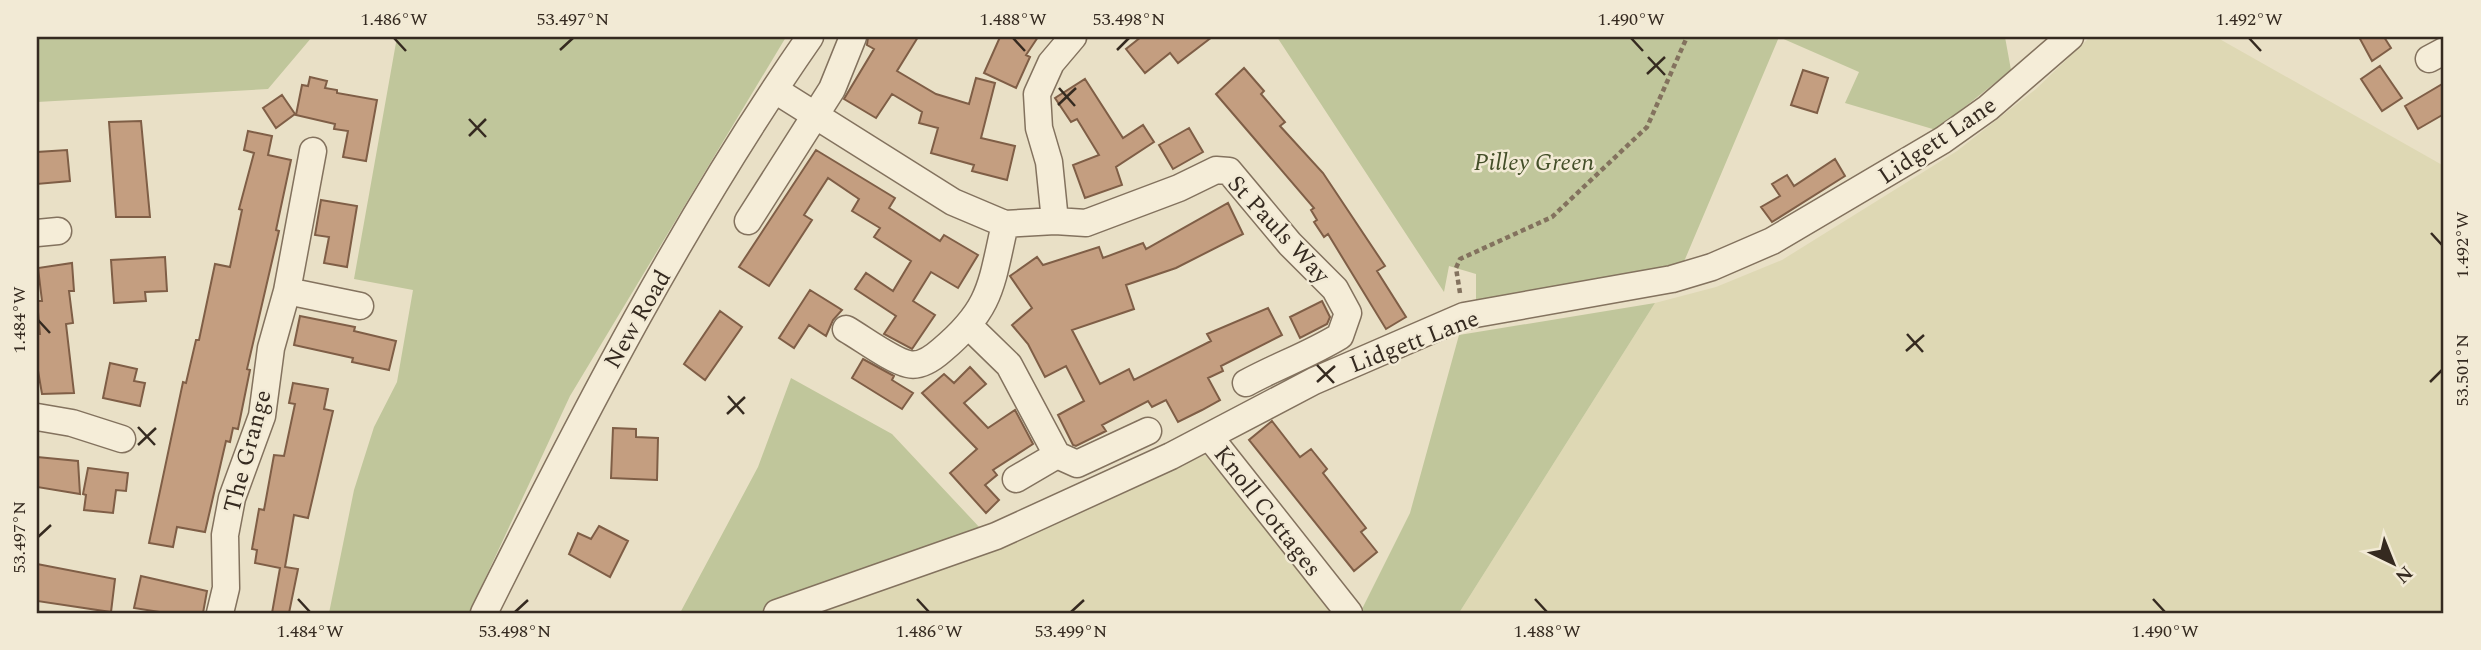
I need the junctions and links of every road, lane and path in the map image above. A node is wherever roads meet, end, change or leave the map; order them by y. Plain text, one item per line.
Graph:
1 (810, 37) edge
2 (853, 37) edge
3 (1073, 37) edge
4 (1687, 37) edge
5 (2070, 37) edge
6 (775, 90) junction
7 (816, 116) junction
8 (313, 152) dead end
9 (748, 221) dead end
10 (1055, 221) junction
11 (1005, 224) junction
12 (287, 291) junction
13 (360, 306) dead end
14 (1464, 316) junction
15 (970, 327) junction
16 (846, 329) dead end
17 (1245, 383) dead end
18 (37, 417) edge
19 (1148, 431) dead end
20 (1209, 436) junction
21 (122, 439) dead end
22 (1057, 455) junction
23 (1016, 479) dead end
24 (220, 613) edge
25 (484, 613) edge
26 (777, 613) edge
27 (1349, 613) edge

1 - 6 street, New Road
2 - 7 street
3 - 10 street
4 - 14 path
5 - 14 street, Lidgett Lane
6 - 7 street, St Pauls Way
6 - 25 street, New Road
7 - 9 street
7 - 11 street, St Pauls Way
8 - 12 street, The Grange
10 - 11 street, St Pauls Way
10 - 17 street, St Pauls Way
11 - 15 street
12 - 13 street
12 - 24 street, The Grange
14 - 20 street, Lidgett Lane
15 - 16 street
15 - 22 street
18 - 21 street
19 - 22 street
20 - 26 street, Lidgett Lane
20 - 27 street, Knoll Cottages
22 - 23 street

